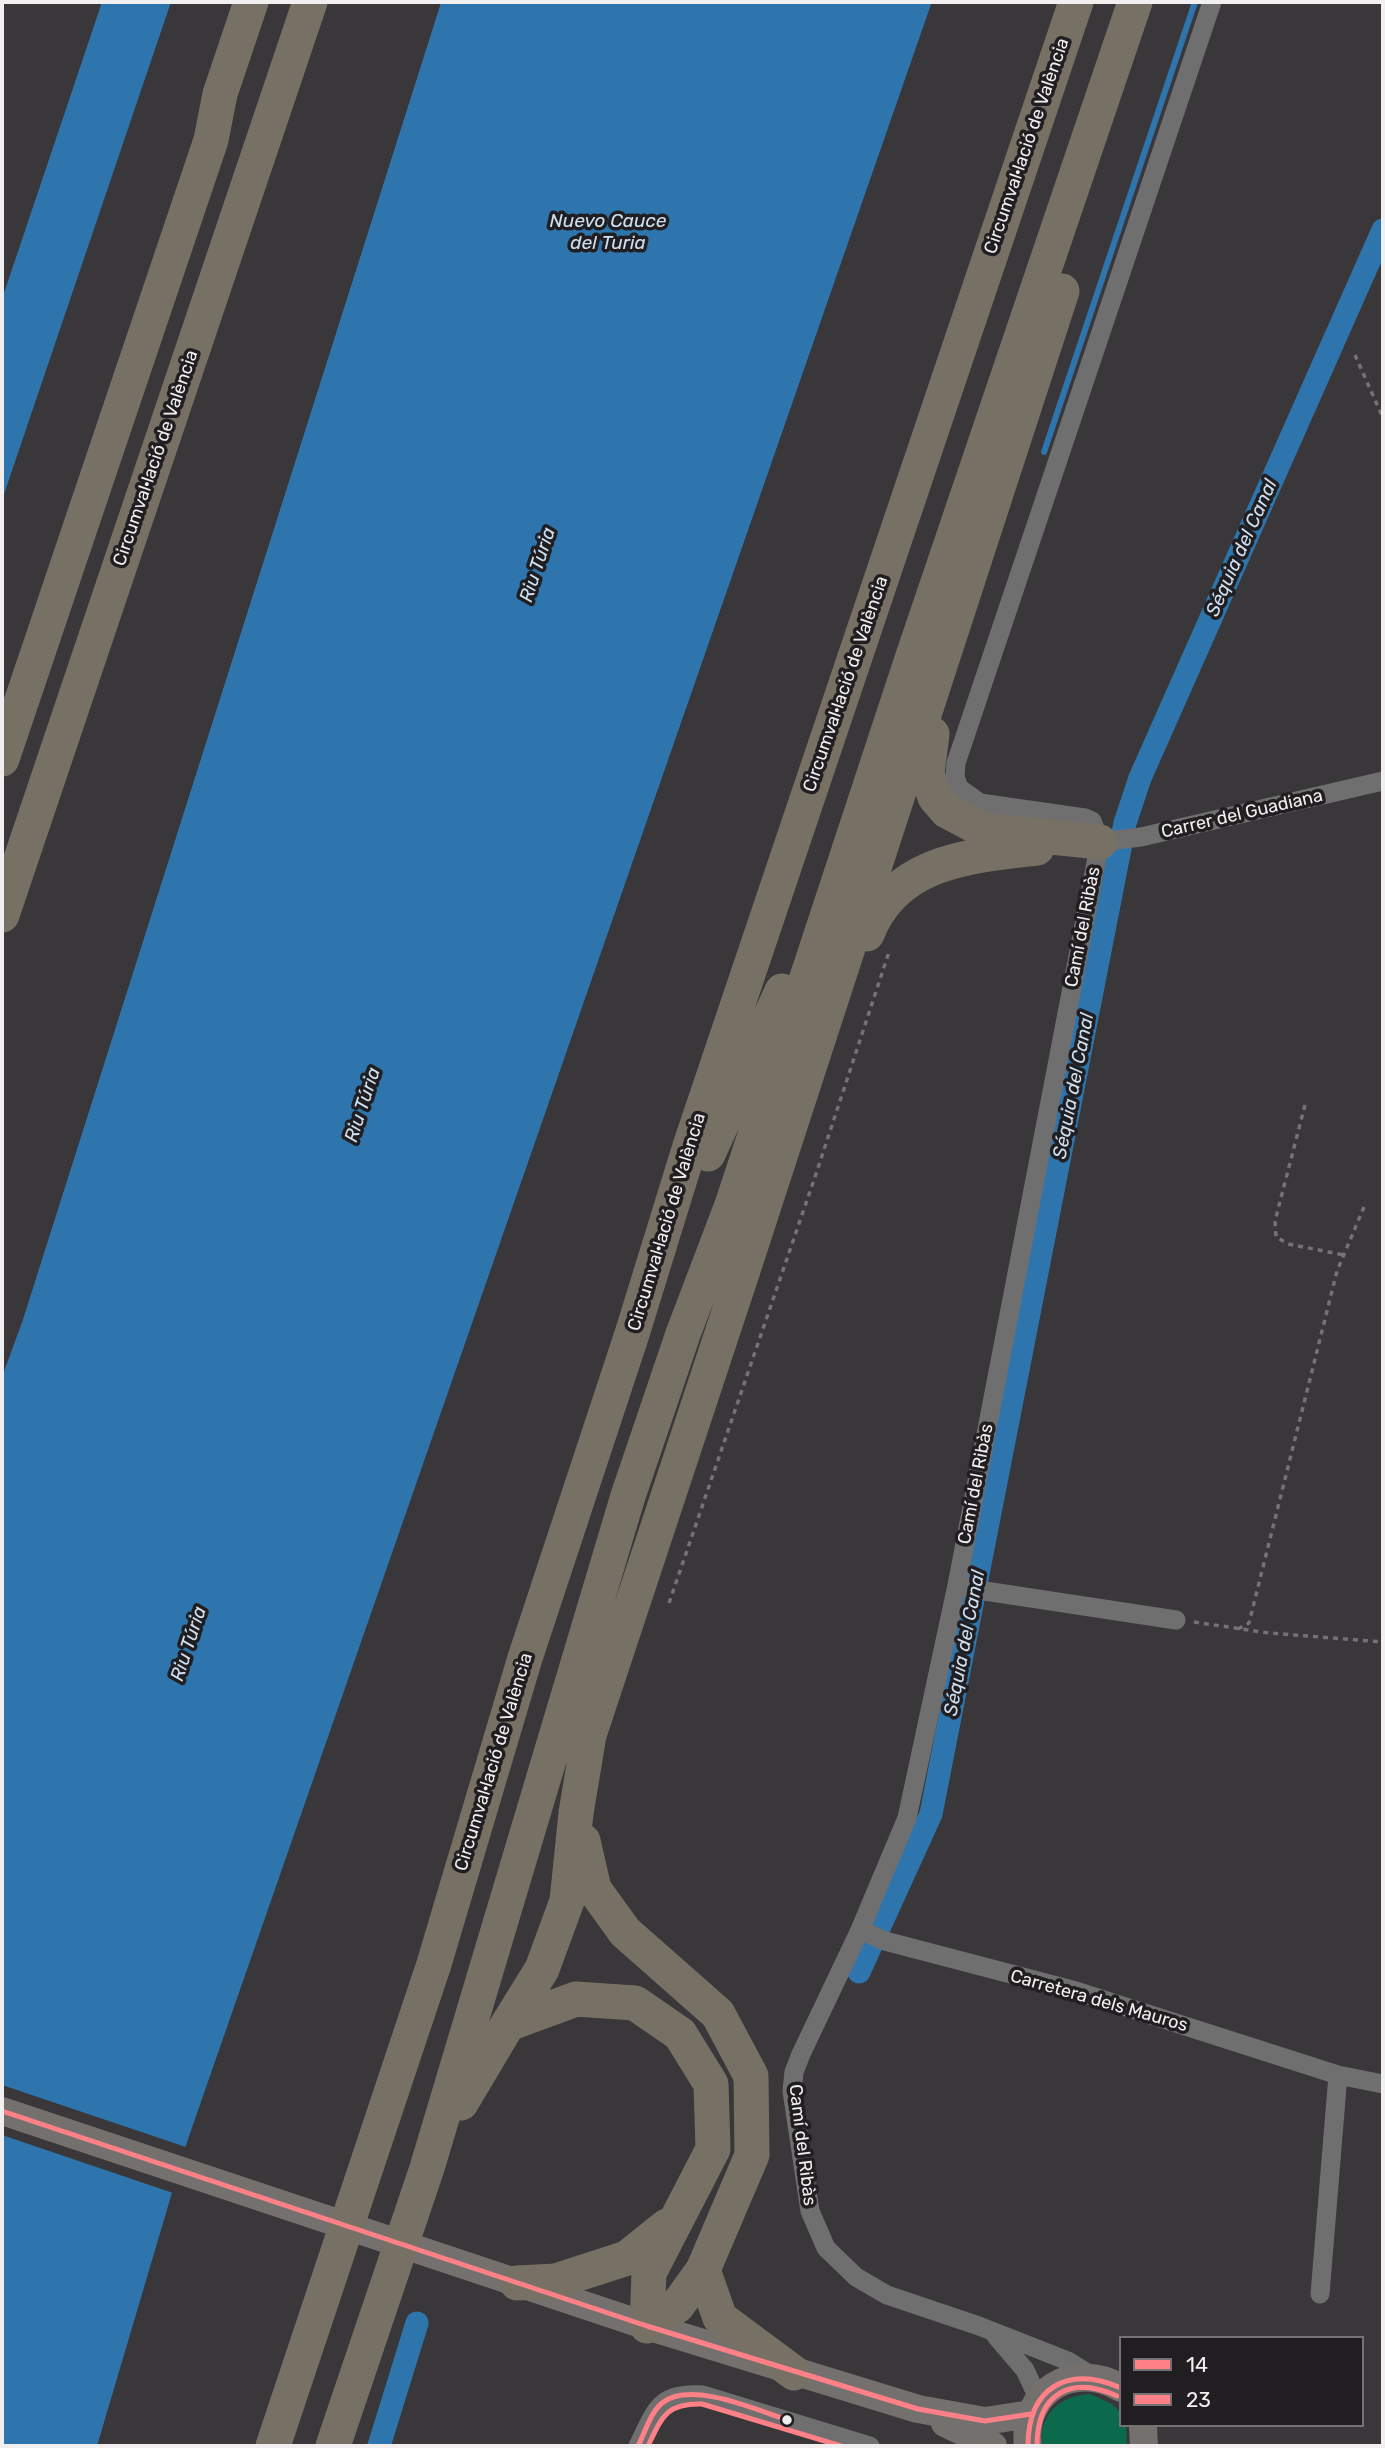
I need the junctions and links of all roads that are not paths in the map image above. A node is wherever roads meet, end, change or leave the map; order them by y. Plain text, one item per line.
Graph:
1 (251, 2) edge
2 (270, 2) edge
3 (310, 2) edge
4 (1076, 2) edge
5 (1135, 2) edge
6 (1155, 2) edge
7 (1212, 2) edge
8 (211, 140) junction
9 (1047, 338) junction
10 (912, 659) junction
11 (2, 759) edge
12 (1383, 781) edge
13 (1100, 842) junction
14 (2, 915) edge
15 (782, 1149) junction
16 (632, 1334) junction
17 (957, 1585) junction
18 (1176, 1620) road end
19 (576, 1813) junction
20 (860, 1930) junction
21 (508, 2024) junction
22 (1338, 2075) junction
23 (1383, 2084) edge
24 (2, 2111) edge
25 (428, 2168) junction
26 (678, 2217) junction
27 (703, 2270) junction
28 (516, 2283) junction
29 (1320, 2294) dead end
30 (647, 2326) junction
31 (993, 2332) junction
32 (794, 2373) junction
33 (1094, 2377) junction
34 (1119, 2387) edge
35 (1035, 2407) junction
36 (918, 2409) junction
37 (953, 2436) edge
38 (273, 2446) edge
39 (333, 2446) edge
40 (638, 2446) edge
41 (870, 2446) edge
42 (993, 2446) edge
43 (1028, 2446) edge

1 - 8 highway
2 - 8 highway
3 - 14 highway, Circumval·lació de València
4 - 16 highway, Circumval·lació de València
5 - 10 highway
6 - 9 highway
7 - 13 street
8 - 11 highway
9 - 13 highway
9 - 15 highway
10 - 16 highway
10 - 25 highway
12 - 13 street, Carrer del Guadiana
13 - 15 highway
13 - 17 street, Camí del Ribàs
15 - 19 highway
16 - 38 highway, Circumval·lació de València
17 - 18 street
17 - 20 street, Camí del Ribàs
19 - 21 highway
19 - 27 highway
20 - 22 street, Carretera dels Mauros
20 - 31 street, Camí del Ribàs
21 - 25 highway
21 - 26 highway
22 - 23 street, Carretera dels Mauros
22 - 29 street
24 - 28 street
25 - 39 highway
26 - 28 highway
26 - 30 highway
27 - 30 highway
27 - 32 highway
28 - 30 street
30 - 32 street
31 - 33 street, Camí del Ribàs
31 - 35 street
32 - 36 street
33 - 34 street
33 - 35 street
35 - 36 street
35 - 43 street
36 - 37 street
37 - 42 street
40 - 41 street

